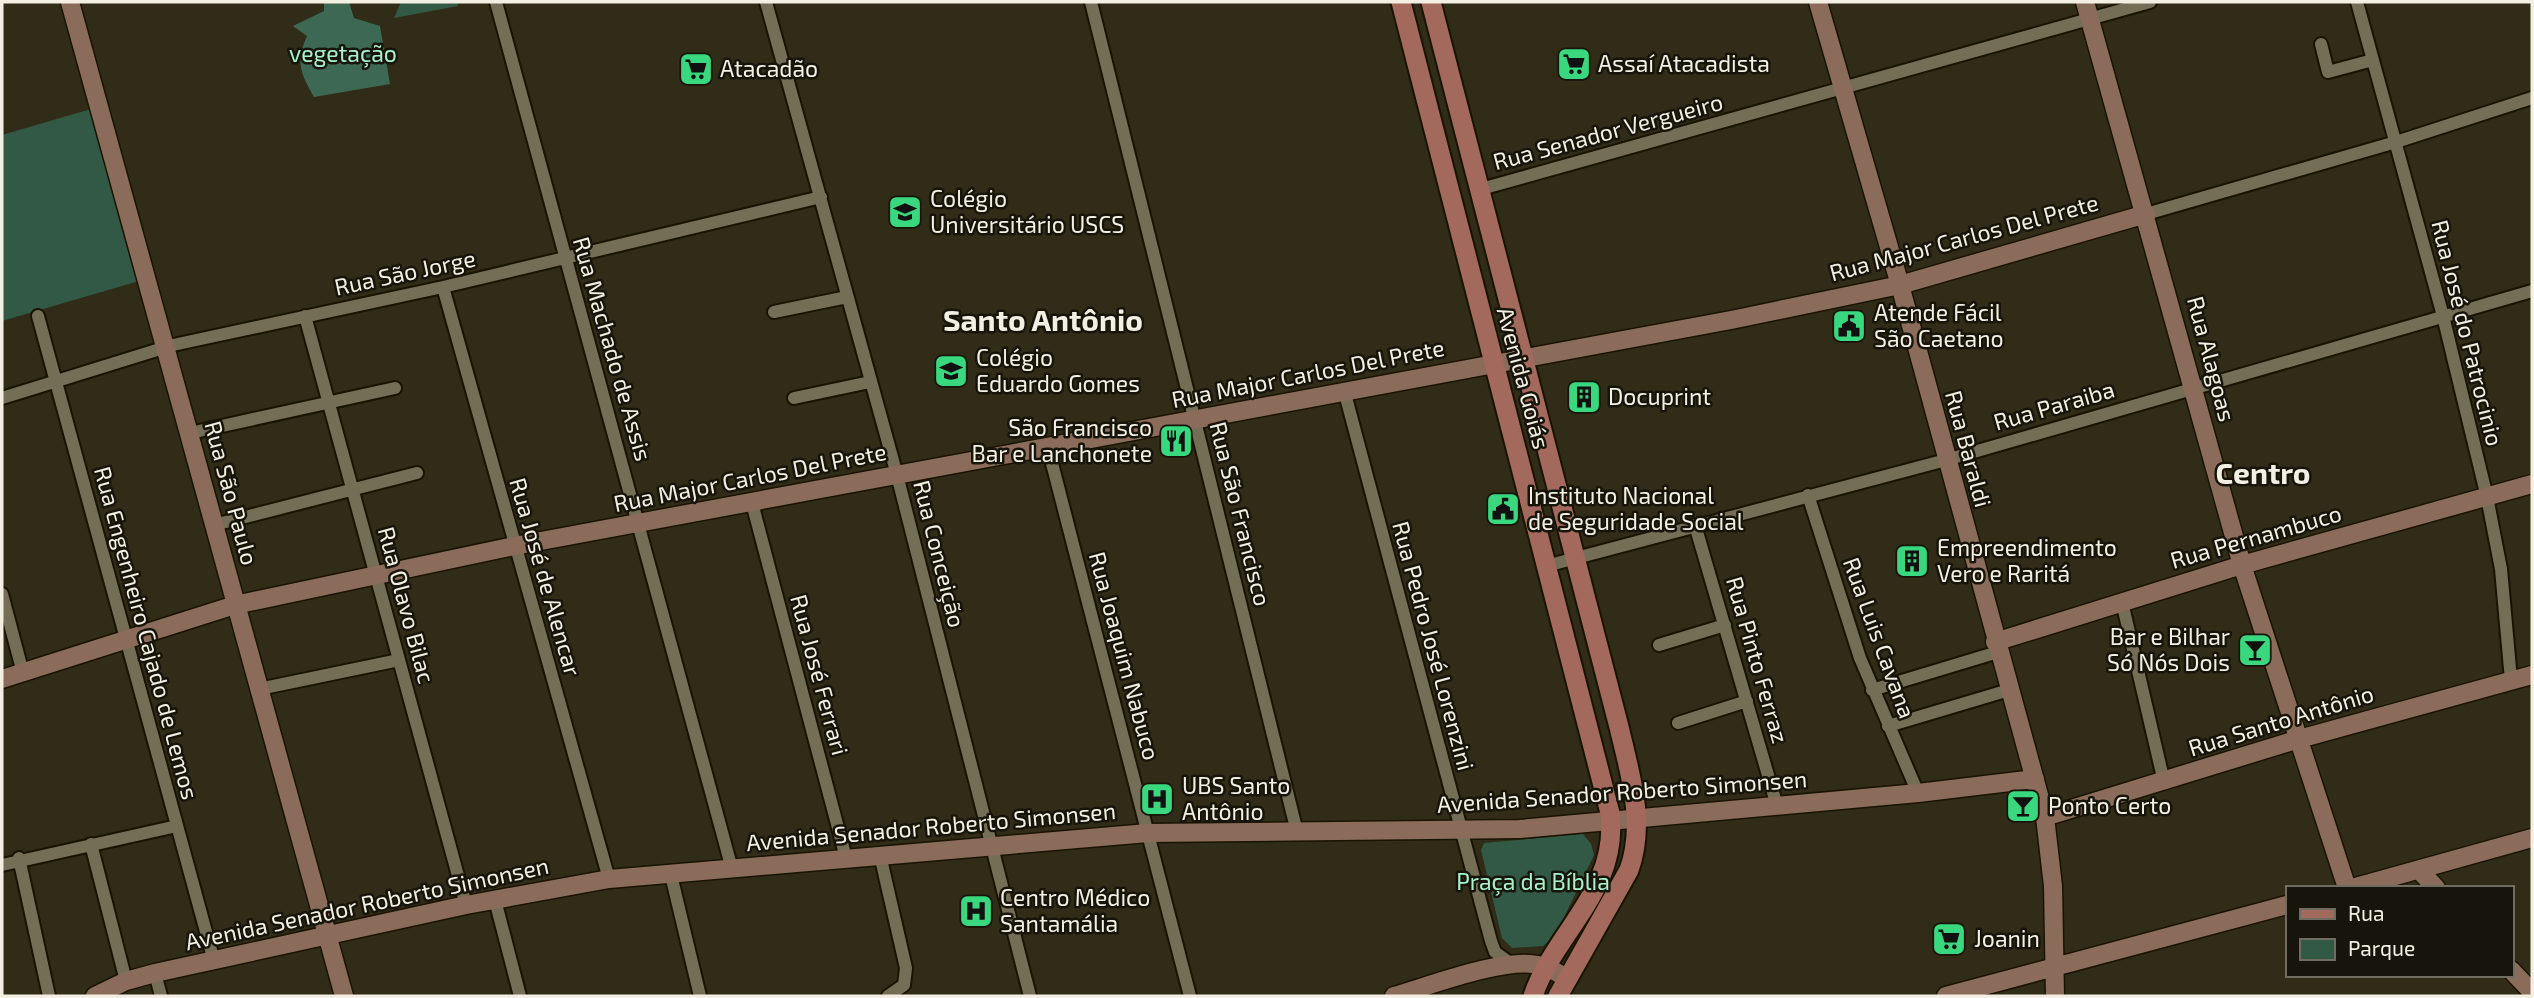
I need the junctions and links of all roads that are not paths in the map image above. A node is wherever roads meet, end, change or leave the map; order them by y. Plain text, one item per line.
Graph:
1 (70, 2) edge
2 (496, 2) edge
3 (766, 2) edge
4 (1091, 2) edge
5 (1401, 2) edge
6 (1432, 2) edge
7 (1818, 2) edge
8 (2085, 2) edge
9 (2150, 2) edge
10 (2360, 3) edge
11 (2090, 20) junction
12 (2321, 44) dead end
13 (2373, 60) junction
14 (1844, 88) junction
15 (2532, 98) edge
16 (2396, 142) junction
17 (1481, 189) junction
18 (821, 197) junction
19 (2146, 214) junction
20 (564, 257) junction
21 (1900, 285) junction
22 (443, 287) junction
23 (2530, 291) edge
24 (846, 296) junction
25 (2532, 306) edge
26 (774, 312) dead end
27 (38, 316) dead end
28 (305, 316) junction
29 (2443, 316) junction
30 (167, 347) junction
31 (1519, 359) junction
32 (1494, 363) junction
33 (56, 381) junction
34 (870, 382) junction
35 (395, 388) dead end
36 (2193, 388) junction
37 (1343, 390) junction
38 (2, 398) edge
39 (794, 398) dead end
40 (328, 402) junction
41 (1195, 421) junction
42 (190, 433) junction
43 (1048, 448) junction
44 (1946, 460) junction
45 (417, 473) dead end
46 (897, 475) junction
47 (2532, 484) edge
48 (352, 489) junction
49 (1808, 495) junction
50 (2487, 497) junction
51 (752, 503) junction
52 (639, 524) junction
53 (214, 525) junction
54 (1695, 525) junction
55 (514, 546) junction
56 (1574, 558) junction
57 (2242, 565) junction
58 (1546, 566) junction
59 (376, 576) junction
60 (2, 594) edge
61 (2122, 602) junction
62 (235, 605) junction
63 (1725, 625) junction
64 (125, 639) junction
65 (1658, 645) dead end
66 (1996, 647) junction
67 (399, 660) junction
68 (23, 673) junction
69 (2532, 675) edge
70 (2, 679) edge
71 (2511, 681) junction
72 (259, 689) junction
73 (1872, 690) junction
74 (2008, 690) junction
75 (1747, 701) junction
76 (1678, 723) dead end
77 (1888, 726) junction
78 (2299, 739) junction
79 (2035, 779) junction
80 (2164, 782) junction
81 (1918, 793) junction
82 (1777, 806) junction
83 (2045, 817) junction
84 (1638, 820) junction
85 (1611, 822) junction
86 (177, 826) junction
87 (1297, 832) junction
88 (1460, 832) junction
89 (1148, 833) junction
90 (2532, 838) edge
91 (91, 844) junction
92 (992, 845) junction
93 (880, 855) junction
94 (19, 858) junction
95 (846, 858) junction
96 (2, 865) edge
97 (732, 869) junction
98 (2419, 870) junction
99 (671, 875) junction
100 (609, 879) junction
101 (2348, 886) edge
102 (2357, 886) edge
103 (2434, 886) edge
104 (495, 900) junction
105 (466, 905) junction
106 (2286, 905) edge
107 (328, 936) junction
108 (1495, 952) junction
109 (215, 961) junction
110 (1513, 965) junction
111 (1546, 967) junction
112 (2055, 968) junction
113 (1485, 970) junction
114 (2513, 972) edge
115 (155, 973) junction
116 (1568, 979) junction
117 (126, 981) junction
118 (2532, 992) edge
119 (48, 996) edge
120 (95, 996) edge
121 (160, 996) edge
122 (344, 996) edge
123 (520, 996) edge
124 (700, 996) edge
125 (888, 996) edge
126 (1030, 996) edge
127 (1190, 996) edge
128 (1394, 996) edge
129 (1533, 996) edge
130 (1558, 996) edge
131 (1945, 996) edge
132 (2055, 996) edge

1 - 30 street, Rua São Paulo
2 - 20 street, Rua Machado de Assis
3 - 18 street, Rua Conceição
4 - 41 street, Rua São Francisco
5 - 32 main road, Avenida Goiás
6 - 17 main road, Avenida Goiás
7 - 14 street, Rua Baraldi
8 - 11 street, Rua Alagoas
9 - 11 street, Rua Senador Vergueiro
10 - 13 street, Rua José do Patrocinio
11 - 14 street, Rua Senador Vergueiro
11 - 19 street, Rua Alagoas
12 - 13 street
13 - 16 street, Rua José do Patrocinio
14 - 17 street, Rua Senador Vergueiro
14 - 21 street, Rua Baraldi
15 - 16 street, Rua Major Carlos Del Prete
16 - 19 street, Rua Major Carlos Del Prete
16 - 29 street, Rua José do Patrocinio
17 - 31 main road, Avenida Goiás
18 - 20 street, Rua São Jorge
18 - 24 street, Rua Conceição
19 - 21 street, Rua Major Carlos Del Prete
19 - 36 street, Rua Alagoas
20 - 22 street, Rua São Jorge
20 - 52 street, Rua Machado de Assis
21 - 31 street, Rua Major Carlos Del Prete
21 - 44 street, Rua Baraldi
22 - 28 street, Rua São Jorge
22 - 55 street, Rua José de Alencar
23 - 25 street
23 - 29 street, Rua Paraiba
24 - 26 street
24 - 34 street, Rua Conceição
27 - 33 street, Rua Engenheiro Cajado de Lemos
28 - 30 street, Rua São Jorge
28 - 40 street, Rua Olavo Bilac
29 - 36 street, Rua Paraiba
29 - 50 street, Rua José do Patrocinio
30 - 33 street, Rua São Jorge
30 - 42 street, Rua São Paulo
31 - 32 street, Rua Major Carlos Del Prete
31 - 56 main road, Avenida Goiás
32 - 37 street, Rua Major Carlos Del Prete
32 - 58 main road, Avenida Goiás
33 - 38 street, Rua São Jorge
33 - 64 street, Rua Engenheiro Cajado de Lemos
34 - 39 street
34 - 46 street, Rua Conceição
35 - 40 street
36 - 44 street, Rua Paraiba
36 - 57 street, Rua Alagoas
37 - 41 street, Rua Major Carlos Del Prete
37 - 88 street, Rua Pedro José Lorenzini
40 - 42 street
40 - 48 street, Rua Olavo Bilac
41 - 43 street, Rua Major Carlos Del Prete
41 - 87 street, Rua São Francisco
42 - 53 street, Rua São Paulo
43 - 46 street, Rua Major Carlos Del Prete
43 - 89 street, Rua Joaquim Nabuco
44 - 49 street, Rua Paraiba
44 - 66 street, Rua Baraldi
45 - 48 street
46 - 51 street, Rua Major Carlos Del Prete
46 - 92 street, Rua Conceição
47 - 50 street, Rua Pernambuco
48 - 53 street
48 - 59 street, Rua Olavo Bilac
49 - 54 street, Rua Paraiba
49 - 73 street, Rua Luis Cavana
50 - 57 street, Rua Pernambuco
50 - 71 street, Rua José do Patrocinio
51 - 52 street, Rua Major Carlos Del Prete
51 - 95 street, Rua José Ferrari
52 - 55 street, Rua Major Carlos Del Prete
52 - 97 street, Rua Machado de Assis
53 - 62 street, Rua São Paulo
54 - 56 street, Rua Paraiba
54 - 63 street, Rua Pinto Ferraz
55 - 59 street, Rua Major Carlos Del Prete
55 - 100 street, Rua José de Alencar
56 - 58 street, Rua Paraiba
56 - 84 main road, Avenida Goiás
57 - 61 street, Rua Pernambuco
57 - 78 street, Rua Alagoas
58 - 85 main road, Avenida Goiás
59 - 62 street, Rua Major Carlos Del Prete
59 - 67 street, Rua Olavo Bilac
60 - 68 street
61 - 66 street, Rua Pernambuco
61 - 80 street
62 - 64 street, Rua Major Carlos Del Prete
62 - 72 street, Rua São Paulo
63 - 65 street
63 - 75 street, Rua Pinto Ferraz
64 - 68 street, Rua Major Carlos Del Prete
64 - 86 street, Rua Engenheiro Cajado de Lemos
66 - 73 street
66 - 74 street, Rua Baraldi
67 - 72 street
67 - 105 street, Rua Olavo Bilac
68 - 70 street, Rua Major Carlos Del Prete
69 - 71 street, Rua Santo Antônio
71 - 78 street, Rua Santo Antônio
72 - 107 street, Rua São Paulo
73 - 77 street, Rua Luis Cavana
74 - 77 street
74 - 79 street, Rua Baraldi
75 - 76 street
75 - 82 street, Rua Pinto Ferraz
77 - 81 street, Rua Luis Cavana
78 - 80 street, Rua Santo Antônio
78 - 101 street, Rua Alagoas
79 - 81 street, Avenida Senador Roberto Simonsen
79 - 83 street, Rua Baraldi
80 - 83 street, Rua Santo Antônio
81 - 82 street, Avenida Senador Roberto Simonsen
82 - 84 street, Avenida Senador Roberto Simonsen
83 - 112 street, Rua Baraldi
84 - 85 street, Avenida Senador Roberto Simonsen
84 - 116 main road, Avenida Goiás
85 - 88 street, Avenida Senador Roberto Simonsen
85 - 111 main road, Avenida Goiás
86 - 91 street
86 - 109 street, Rua Engenheiro Cajado de Lemos
87 - 88 street, Avenida Senador Roberto Simonsen
87 - 89 street, Avenida Senador Roberto Simonsen
88 - 108 street, Rua Pedro José Lorenzini
89 - 92 street, Avenida Senador Roberto Simonsen
89 - 127 street, Rua Joaquim Nabuco
90 - 98 street
91 - 94 street
91 - 117 street
92 - 93 street, Avenida Senador Roberto Simonsen
92 - 126 street, Rua Conceição
93 - 95 street, Avenida Senador Roberto Simonsen
93 - 125 street
94 - 96 street
94 - 119 street
95 - 97 street, Avenida Senador Roberto Simonsen
97 - 99 street, Avenida Senador Roberto Simonsen
98 - 102 street
98 - 103 street
99 - 100 street, Avenida Senador Roberto Simonsen
99 - 124 street
100 - 104 street, Avenida Senador Roberto Simonsen
104 - 105 street, Avenida Senador Roberto Simonsen
104 - 123 street
105 - 107 street, Avenida Senador Roberto Simonsen
106 - 112 street
107 - 109 street, Avenida Senador Roberto Simonsen
107 - 122 street, Rua São Paulo
108 - 110 street
108 - 113 street
109 - 115 street, Avenida Senador Roberto Simonsen
110 - 111 street
110 - 113 street
111 - 116 street
111 - 129 main road, Avenida Goiás
112 - 131 street
112 - 132 street, Rua Baraldi
113 - 128 street
114 - 118 street
115 - 117 street, Avenida Senador Roberto Simonsen
115 - 121 street
116 - 130 main road, Avenida Goiás
117 - 120 street, Avenida Senador Roberto Simonsen

